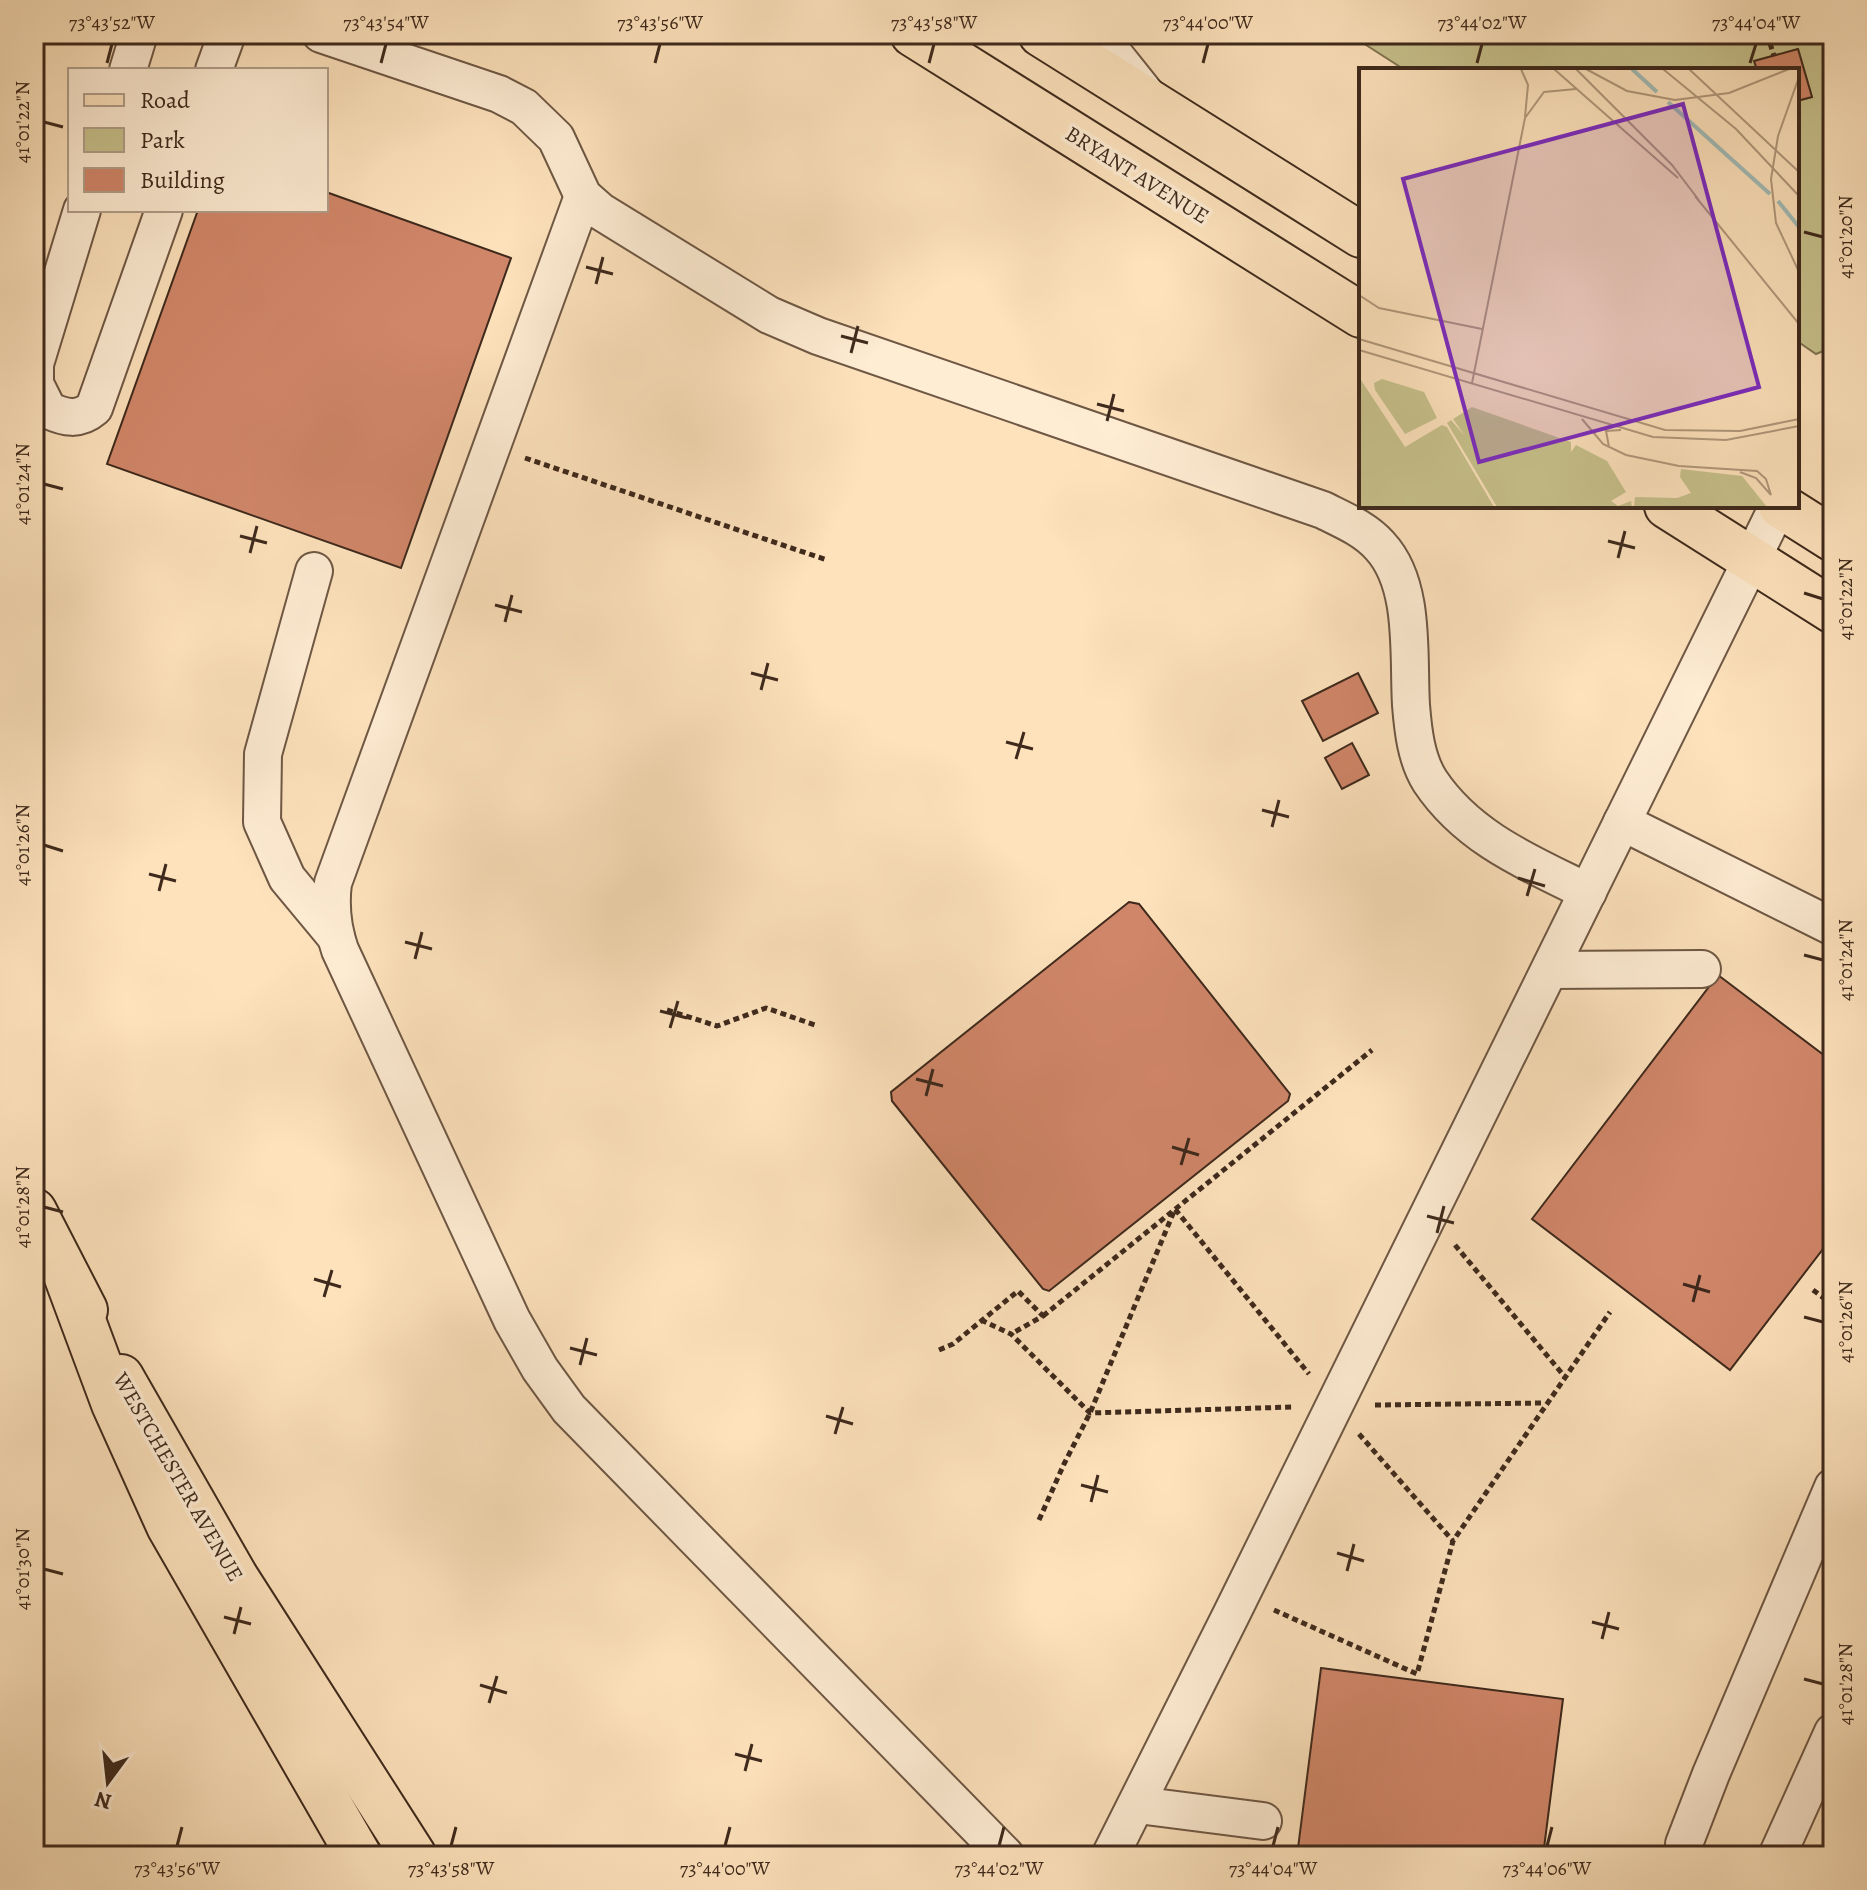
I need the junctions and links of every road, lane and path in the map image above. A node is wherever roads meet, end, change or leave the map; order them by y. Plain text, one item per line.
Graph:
1 (139, 34) edge
2 (227, 34) edge
3 (321, 34) edge
4 (913, 34) edge
5 (1041, 34) edge
6 (1103, 34) edge
7 (1767, 34) edge
8 (1774, 56) dead end
9 (129, 68) edge
10 (215, 68) edge
11 (1150, 101) junction
12 (583, 196) junction
13 (81, 212) edge
14 (163, 212) edge
15 (1359, 234) edge
16 (1359, 314) edge
17 (491, 447) junction
18 (1670, 508) edge
19 (1779, 508) edge
20 (1783, 508) edge
21 (1833, 539) edge
22 (1751, 559) junction
23 (827, 560) dead end
24 (314, 571) dead end
25 (1833, 611) edge
26 (1622, 822) junction
27 (1588, 892) junction
28 (1833, 927) edge
29 (336, 937) junction
30 (1702, 969) dead end
31 (1550, 970) junction
32 (667, 1010) dead end
33 (818, 1026) dead end
34 (1372, 1050) dead end
35 (1175, 1209) junction
36 (34, 1211) edge
37 (1429, 1215) junction
38 (66, 1275) junction
39 (1813, 1290) dead end
40 (1833, 1305) edge
41 (1610, 1312) dead end
42 (1043, 1316) junction
43 (981, 1320) junction
44 (1011, 1334) junction
45 (939, 1350) dead end
46 (1565, 1377) junction
47 (1546, 1403) junction
48 (1334, 1406) junction
49 (1090, 1413) junction
50 (1833, 1487) edge
51 (1039, 1520) dead end
52 (1453, 1541) junction
53 (1241, 1595) junction
54 (1833, 1732) edge
55 (1138, 1805) junction
56 (1263, 1821) dead end
57 (359, 1856) edge
58 (414, 1856) edge
59 (1006, 1856) edge
60 (1110, 1856) edge
61 (1684, 1856) edge
62 (1777, 1856) edge

1 - 9 street
2 - 10 street
3 - 12 street
4 - 16 main road, BRYANT AVENUE
5 - 11 main road
6 - 11 street
7 - 8 path
11 - 15 main road
12 - 17 street
12 - 27 street
13 - 14 street
17 - 23 path
17 - 29 street
18 - 22 main road
19 - 22 street
20 - 21 main road
22 - 25 main road
22 - 26 street
24 - 29 street
26 - 27 street
26 - 28 street
27 - 31 street
29 - 59 street
30 - 31 street
31 - 37 street
32 - 33 path
34 - 35 path
35 - 42 path
35 - 48 path
35 - 49 path
36 - 38 main road, WESTCHESTER AVENUE
37 - 46 path
37 - 48 street
38 - 57 main road
38 - 58 main road, WESTCHESTER AVENUE
39 - 40 path
41 - 46 path
42 - 43 path
42 - 44 path
43 - 44 path
43 - 45 path
44 - 49 path
46 - 47 path
47 - 48 path
47 - 52 path
48 - 49 path
48 - 52 path
48 - 53 street
49 - 51 path
50 - 61 street
52 - 53 path
53 - 55 street
54 - 62 street
55 - 56 street
55 - 60 street

